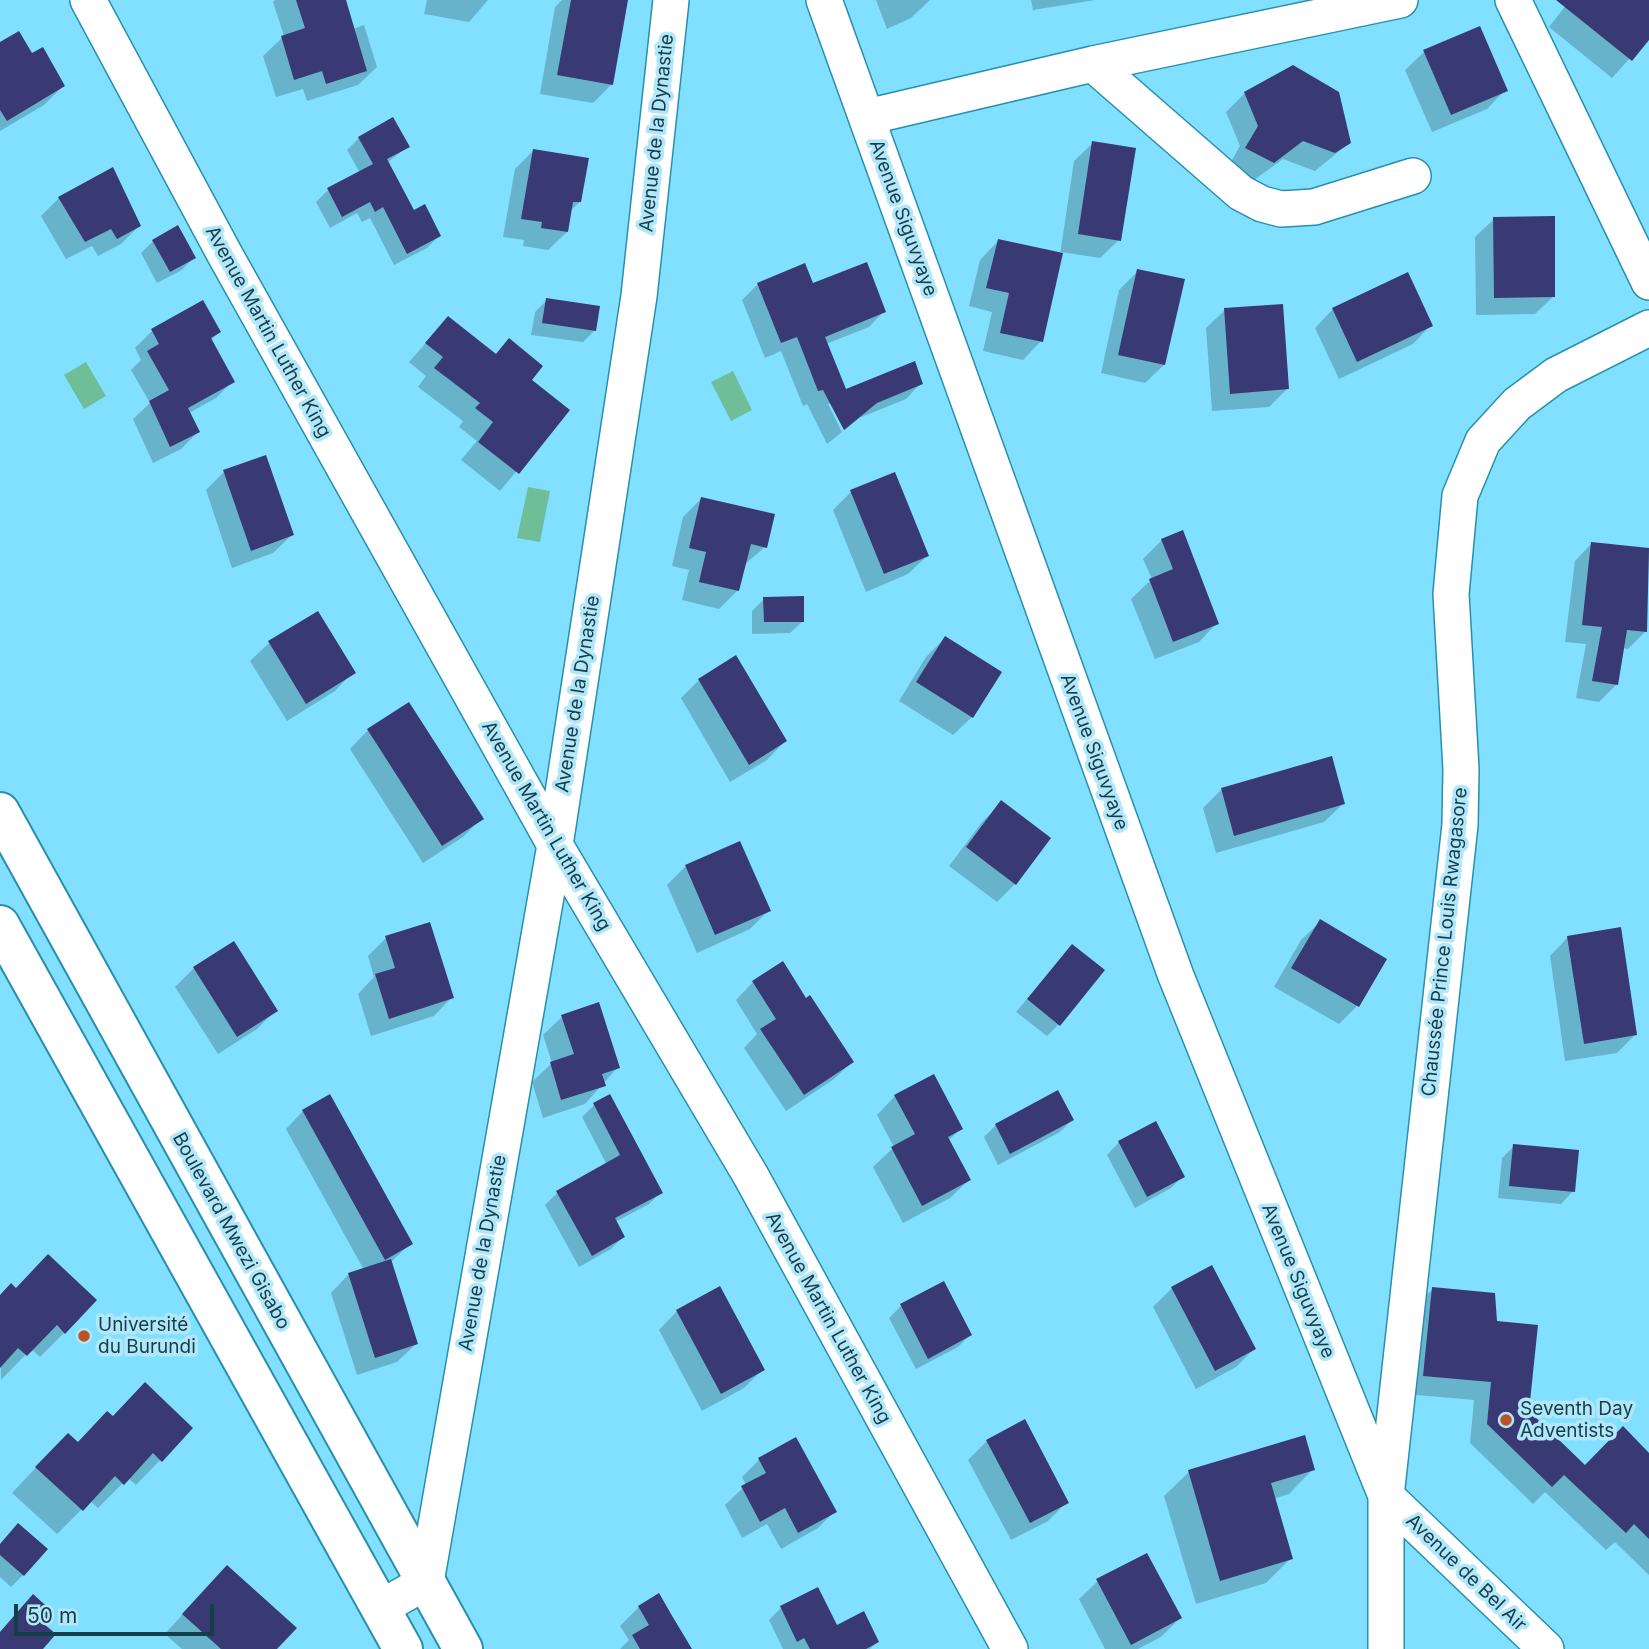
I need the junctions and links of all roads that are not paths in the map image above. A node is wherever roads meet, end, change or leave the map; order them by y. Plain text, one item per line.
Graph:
1 (88, 0) edge
2 (671, 0) edge
3 (824, 0) edge
4 (1400, 0) edge
5 (1513, 0) edge
6 (1093, 64) junction
7 (867, 117) junction
8 (1413, 176) dead end
9 (1649, 282) edge
10 (1649, 328) edge
11 (0, 812) edge
12 (555, 845) junction
13 (0, 925) edge
14 (69, 938) junction
15 (20, 960) junction
16 (1386, 1496) junction
17 (426, 1582) junction
18 (380, 1608) junction
19 (403, 1649) edge
20 (463, 1649) edge
21 (1010, 1649) edge
22 (1385, 1649) edge
23 (1546, 1649) edge

1 - 12 street, Avenue Martin Luther King
2 - 12 street, Avenue de la Dynastie
3 - 7 street, Avenue Siguvyaye
4 - 6 street
5 - 9 street
6 - 7 street
6 - 8 street
7 - 16 street, Avenue Siguvyaye
10 - 16 street, Chaussée Prince Louis Rwagasore
11 - 14 main road, Boulevard Mwezi Gisabo
12 - 17 street, Avenue de la Dynastie
12 - 21 street, Avenue Martin Luther King
13 - 15 main road
14 - 15 main road
14 - 17 main road, Boulevard Mwezi Gisabo
15 - 18 main road
16 - 22 street, Chaussée Prince Louis Rwagasore
16 - 23 street, Avenue de Bel Air
17 - 18 street
17 - 20 main road, Boulevard Mwezi Gisabo
18 - 19 main road

